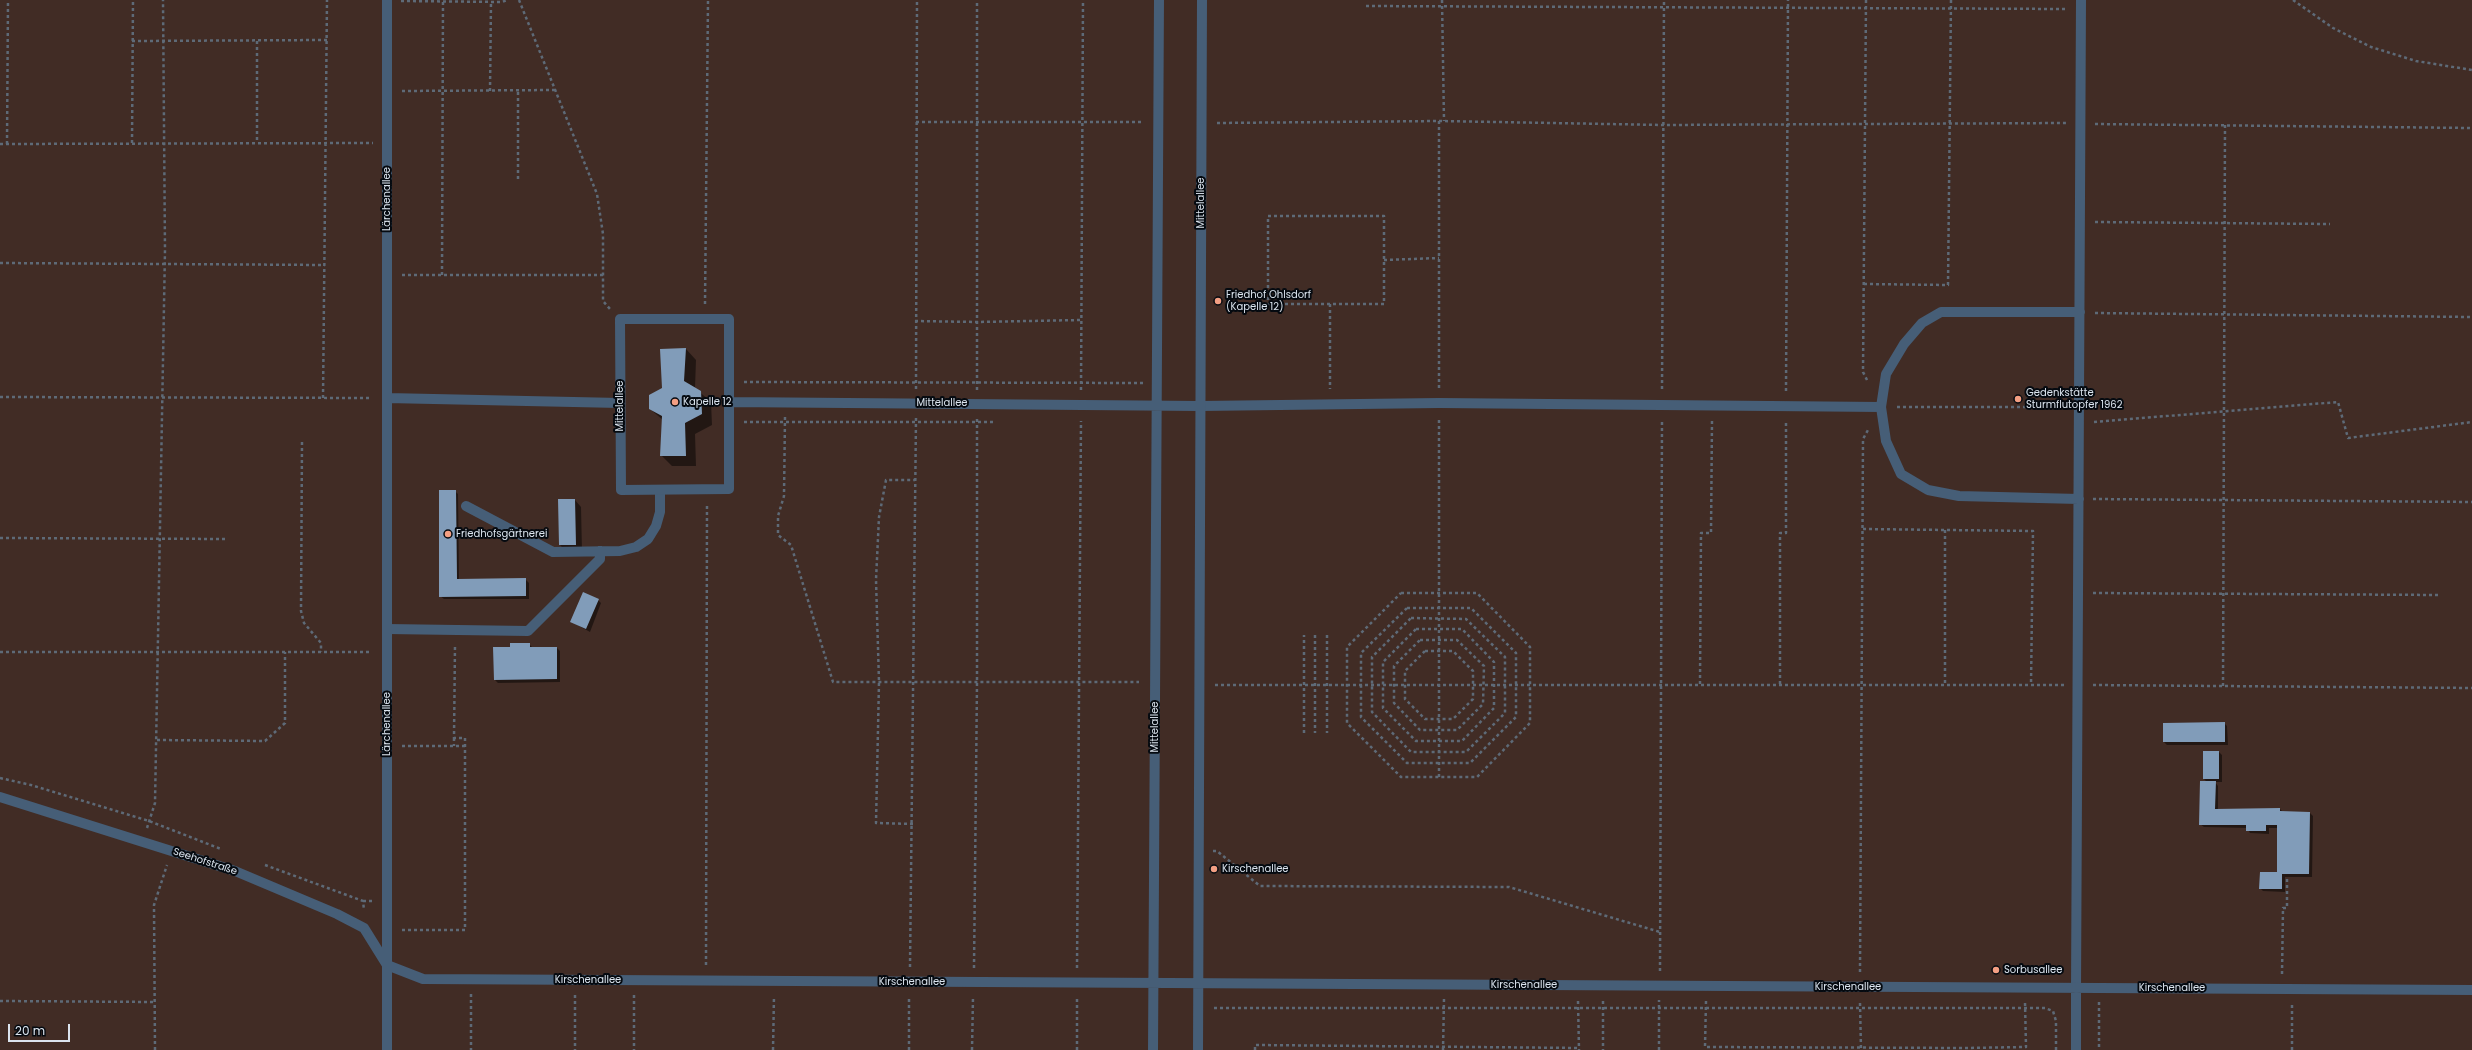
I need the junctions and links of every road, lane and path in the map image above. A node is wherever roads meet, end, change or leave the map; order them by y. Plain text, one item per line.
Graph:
1 (8, 0) edge
2 (133, 0) edge
3 (163, 0) edge
4 (327, 0) edge
5 (387, 0) edge
6 (506, 0) edge
7 (519, 0) edge
8 (708, 0) edge
9 (916, 0) edge
10 (977, 0) edge
11 (1083, 0) edge
12 (1159, 0) edge
13 (1202, 0) edge
14 (1442, 0) edge
15 (1664, 0) edge
16 (1788, 0) edge
17 (1866, 0) edge
18 (1952, 0) edge
19 (2292, 0) edge
20 (443, 1) edge
21 (491, 2) junction
22 (2081, 4) edge
23 (1366, 6) dead end
24 (1442, 6) junction
25 (1664, 6) junction
26 (1788, 8) junction
27 (1866, 8) junction
28 (1951, 9) junction
29 (327, 40) junction
30 (132, 41) junction
31 (164, 41) junction
32 (257, 41) junction
33 (2472, 70) edge
34 (518, 90) junction
35 (555, 90) junction
36 (387, 91) junction
37 (443, 91) junction
38 (490, 91) junction
39 (1439, 121) junction
40 (916, 122) junction
41 (977, 122) junction
42 (1157, 122) junction
43 (1444, 122) junction
44 (1083, 123) junction
45 (1201, 123) junction
46 (2081, 123) junction
47 (1788, 124) junction
48 (1864, 124) junction
49 (1950, 124) junction
50 (1663, 125) junction
51 (2225, 125) junction
52 (2472, 128) edge
53 (132, 142) junction
54 (164, 142) junction
55 (257, 143) junction
56 (326, 143) junction
57 (387, 143) junction
58 (0, 144) edge
59 (7, 144) junction
60 (518, 179) dead end
61 (2080, 222) junction
62 (2225, 223) junction
63 (2330, 224) dead end
64 (1439, 258) junction
65 (1384, 260) junction
66 (0, 263) edge
67 (165, 264) junction
68 (325, 264) junction
69 (387, 275) junction
70 (442, 275) junction
71 (603, 275) junction
72 (1864, 284) junction
73 (1330, 304) junction
74 (2080, 312) junction
75 (2224, 314) junction
76 (2472, 317) edge
77 (704, 318) junction
78 (620, 319) junction
79 (1081, 320) junction
80 (914, 321) junction
81 (977, 322) junction
82 (729, 382) junction
83 (916, 383) junction
84 (977, 383) junction
85 (1081, 383) junction
86 (1155, 383) junction
87 (162, 396) junction
88 (0, 397) edge
89 (323, 398) junction
90 (387, 398) junction
91 (729, 402) junction
92 (785, 402) junction
93 (620, 403) junction
94 (916, 403) junction
95 (977, 403) junction
96 (1439, 403) junction
97 (1081, 404) junction
98 (1155, 404) junction
99 (1330, 404) junction
100 (1200, 406) junction
101 (1662, 406) junction
102 (1712, 406) junction
103 (1786, 407) junction
104 (1881, 408) junction
105 (2046, 408) dead end
106 (2224, 411) junction
107 (729, 422) junction
108 (785, 422) junction
109 (916, 422) junction
110 (977, 422) junction
111 (999, 422) dead end
112 (1074, 422) dead end
113 (1081, 422) junction
114 (1088, 422) dead end
115 (2472, 422) edge
116 (2079, 423) junction
117 (302, 442) dead end
118 (915, 480) junction
119 (707, 489) junction
120 (660, 490) junction
121 (2079, 499) junction
122 (2223, 500) junction
123 (2472, 502) edge
124 (466, 506) dead end
125 (1863, 529) junction
126 (1945, 530) junction
127 (0, 538) edge
128 (160, 539) junction
129 (227, 539) dead end
130 (600, 552) junction
131 (1439, 593) junction
132 (2078, 593) junction
133 (2223, 594) junction
134 (2439, 595) dead end
135 (1439, 608) junction
136 (1439, 618) junction
137 (387, 629) junction
138 (1439, 629) junction
139 (455, 630) junction
140 (1304, 635) dead end
141 (1315, 635) dead end
142 (1327, 635) dead end
143 (1439, 640) junction
144 (1439, 651) junction
145 (0, 652) edge
146 (158, 652) junction
147 (285, 652) junction
148 (321, 652) junction
149 (387, 652) junction
150 (879, 682) junction
151 (1079, 682) junction
152 (1156, 682) junction
153 (914, 683) junction
154 (977, 683) junction
155 (1661, 684) junction
156 (1700, 684) junction
157 (1780, 684) junction
158 (1861, 684) junction
159 (1945, 684) junction
160 (1200, 685) junction
161 (1304, 685) junction
162 (1315, 685) junction
163 (1327, 685) junction
164 (1347, 685) junction
165 (1361, 685) junction
166 (1372, 685) junction
167 (1383, 685) junction
168 (1394, 685) junction
169 (1405, 685) junction
170 (1439, 685) junction
171 (1472, 685) junction
172 (1484, 685) junction
173 (1494, 685) junction
174 (1505, 685) junction
175 (1516, 685) junction
176 (1530, 685) junction
177 (2031, 685) junction
178 (2078, 685) junction
179 (2223, 686) junction
180 (2472, 688) edge
181 (1439, 719) junction
182 (1439, 730) junction
183 (1304, 733) dead end
184 (1315, 733) dead end
185 (1327, 733) dead end
186 (454, 738) junction
187 (156, 740) junction
188 (1439, 741) junction
189 (387, 746) junction
190 (454, 746) junction
191 (465, 746) junction
192 (1439, 752) junction
193 (1439, 763) junction
194 (1439, 777) junction
195 (0, 797) edge
196 (913, 824) junction
197 (142, 842) junction
198 (171, 851) junction
199 (1199, 852) junction
200 (2287, 879) dead end
201 (387, 930) junction
202 (1660, 932) junction
203 (387, 965) junction
204 (471, 980) junction
205 (575, 980) junction
206 (634, 980) junction
207 (706, 981) junction
208 (774, 981) junction
209 (910, 982) junction
210 (974, 982) junction
211 (1077, 983) junction
212 (1154, 983) junction
213 (1198, 983) junction
214 (1444, 985) junction
215 (1578, 985) junction
216 (1603, 985) junction
217 (1659, 986) junction
218 (1706, 986) junction
219 (1860, 986) junction
220 (2025, 988) junction
221 (2076, 988) junction
222 (2099, 988) junction
223 (2287, 989) junction
224 (2472, 990) edge
225 (0, 1001) edge
226 (156, 1002) junction
227 (2025, 1007) junction
228 (1198, 1008) junction
229 (1444, 1008) junction
230 (1603, 1008) junction
231 (1659, 1008) junction
232 (1706, 1008) junction
233 (1860, 1008) junction
234 (1579, 1009) junction
235 (1860, 1046) junction
236 (1444, 1048) edge
237 (1750, 1048) edge
238 (1579, 1049) edge
239 (1965, 1049) edge
240 (155, 1050) edge
241 (387, 1050) edge
242 (471, 1050) edge
243 (575, 1050) edge
244 (634, 1050) edge
245 (773, 1050) edge
246 (909, 1050) edge
247 (972, 1050) edge
248 (1077, 1050) edge
249 (1154, 1050) edge
250 (1198, 1050) edge
251 (1254, 1050) edge
252 (1603, 1050) edge
253 (1659, 1050) edge
254 (1860, 1050) edge
255 (2056, 1050) edge
256 (2076, 1050) edge
257 (2099, 1050) edge
258 (2292, 1050) edge

1 - 59 path
2 - 30 path
3 - 31 path
4 - 29 path
5 - 20 path
5 - 36 street, Lärchenallee
6 - 21 path
7 - 35 path
8 - 77 path
9 - 40 path
10 - 41 path
11 - 44 path
12 - 42 street, Mittelallee
13 - 45 street, Mittelallee
14 - 24 path
15 - 25 path
16 - 26 path
17 - 27 path
18 - 28 path
19 - 33 path
20 - 21 path
20 - 37 path
21 - 38 path
22 - 28 path
22 - 46 street
23 - 24 path
24 - 25 path
24 - 43 path
25 - 26 path
25 - 50 path
26 - 27 path
26 - 47 path
27 - 28 path
27 - 48 path
28 - 49 path
29 - 32 path
29 - 56 path
30 - 31 path
30 - 53 path
31 - 32 path
31 - 54 path
32 - 55 path
34 - 35 path
34 - 38 path
34 - 60 path
35 - 71 path
36 - 37 path
36 - 57 street, Lärchenallee
37 - 38 path
37 - 70 path
39 - 43 path
39 - 45 path
39 - 64 path
40 - 41 path
40 - 80 path
41 - 44 path
41 - 81 path
42 - 44 path
42 - 86 street, Mittelallee
43 - 50 path
44 - 79 path
45 - 100 street, Mittelallee
46 - 49 path
46 - 51 path
46 - 61 street
47 - 48 path
47 - 50 path
47 - 103 path
48 - 49 path
48 - 72 path
49 - 72 path
50 - 101 path
51 - 52 path
51 - 62 path
53 - 54 path
53 - 59 path
54 - 55 path
54 - 67 path
55 - 56 path
56 - 57 path
56 - 68 path
57 - 69 street, Lärchenallee
58 - 59 path
61 - 62 path
61 - 74 street
62 - 63 path
62 - 75 path
64 - 65 path
64 - 96 path
65 - 73 path
65 - 73 path
66 - 67 path
67 - 68 path
67 - 87 path
68 - 89 path
69 - 70 path
69 - 90 street, Lärchenallee
70 - 71 path
71 - 78 path
72 - 104 path
73 - 99 path
74 - 75 path
74 - 104 street
74 - 116 street
75 - 76 path
75 - 106 path
77 - 78 street, Mittelallee
77 - 82 street, Mittelallee
78 - 93 street, Mittelallee
79 - 81 path
79 - 85 path
80 - 81 path
80 - 83 path
81 - 84 path
82 - 83 path
82 - 91 street, Mittelallee
83 - 84 path
83 - 94 path
84 - 85 path
84 - 95 path
85 - 86 path
85 - 97 path
86 - 98 street, Mittelallee
87 - 88 path
87 - 89 path
87 - 128 path
89 - 90 path
90 - 93 street
90 - 137 street, Lärchenallee
91 - 92 street, Mittelallee
91 - 107 street, Mittelallee
92 - 94 street, Mittelallee
92 - 108 path
93 - 120 street, Mittelallee
94 - 95 street, Mittelallee
94 - 109 path
95 - 97 street, Mittelallee
95 - 110 path
96 - 99 street
96 - 101 street
96 - 131 path
97 - 98 street, Mittelallee
97 - 113 path
98 - 100 street, Mittelallee
98 - 152 street, Mittelallee
99 - 100 street
100 - 160 street, Mittelallee
101 - 102 street
101 - 155 path
102 - 103 street
102 - 156 path
103 - 104 street
103 - 157 path
104 - 105 path
104 - 121 street
104 - 125 path
106 - 115 path
106 - 116 path
106 - 122 path
107 - 108 path
107 - 119 street, Mittelallee
108 - 109 path
108 - 150 path
109 - 110 path
109 - 118 path
110 - 111 path
110 - 154 path
112 - 113 path
113 - 114 path
113 - 151 path
116 - 121 street
117 - 148 path
118 - 150 path
118 - 153 path
119 - 120 street, Mittelallee
119 - 207 path
120 - 130 street
121 - 122 path
121 - 132 street
122 - 123 path
122 - 133 path
124 - 130 street
125 - 126 path
125 - 158 path
126 - 159 path
126 - 177 path
127 - 128 path
128 - 129 path
128 - 146 path
130 - 139 street
131 - 135 path
131 - 164 path
131 - 176 path
132 - 133 path
132 - 178 street
133 - 134 path
133 - 179 path
135 - 136 path
135 - 165 path
135 - 175 path
136 - 138 path
136 - 166 path
136 - 174 path
137 - 139 street
137 - 149 street, Lärchenallee
138 - 143 path
138 - 167 path
138 - 173 path
139 - 186 path
140 - 161 path
141 - 162 path
142 - 163 path
143 - 144 path
143 - 168 path
143 - 172 path
144 - 169 path
144 - 170 path
144 - 171 path
145 - 146 path
146 - 147 path
146 - 187 path
147 - 148 path
147 - 187 path
148 - 149 path
149 - 189 street, Lärchenallee
150 - 153 path
150 - 196 path
151 - 152 path
151 - 154 path
151 - 211 path
152 - 212 street, Mittelallee
153 - 154 path
153 - 196 path
154 - 210 path
155 - 156 path
155 - 176 path
155 - 202 path
156 - 157 path
157 - 158 path
158 - 159 path
158 - 219 path
159 - 177 path
160 - 161 path
160 - 199 street, Mittelallee
161 - 162 path
161 - 183 path
162 - 163 path
162 - 184 path
163 - 164 path
163 - 185 path
164 - 165 path
164 - 194 path
165 - 166 path
165 - 193 path
166 - 167 path
166 - 192 path
167 - 168 path
167 - 188 path
168 - 169 path
168 - 182 path
169 - 170 path
169 - 181 path
170 - 171 path
170 - 181 path
171 - 172 path
171 - 181 path
172 - 173 path
172 - 182 path
173 - 174 path
173 - 188 path
174 - 175 path
174 - 192 path
175 - 176 path
175 - 193 path
176 - 194 path
177 - 178 path
178 - 179 path
178 - 221 street
179 - 180 path
181 - 182 path
182 - 188 path
186 - 190 path
186 - 191 path
187 - 197 path
188 - 192 path
189 - 190 path
189 - 201 street, Lärchenallee
190 - 191 path
191 - 201 path
192 - 193 path
193 - 194 path
195 - 197 street, Seehofstraße
196 - 209 path
197 - 198 street, Seehofstraße
198 - 203 street, Seehofstraße
198 - 226 path
199 - 202 path
199 - 213 street, Mittelallee
200 - 223 path
201 - 203 street, Lärchenallee
202 - 217 path
203 - 204 street, Kirschenallee
203 - 241 street, Lärchenallee
204 - 205 street, Kirschenallee
204 - 242 path
205 - 206 street, Kirschenallee
205 - 243 path
206 - 207 street, Kirschenallee
206 - 244 path
207 - 208 street, Kirschenallee
208 - 209 street, Kirschenallee
208 - 245 path
209 - 210 street, Kirschenallee
209 - 246 path
210 - 211 street, Kirschenallee
210 - 247 path
211 - 212 street, Kirschenallee
211 - 248 path
212 - 213 street, Kirschenallee
212 - 249 street, Mittelallee
213 - 214 street, Kirschenallee
213 - 228 street, Mittelallee
214 - 215 street, Kirschenallee
214 - 229 path
215 - 216 street, Kirschenallee
215 - 234 path
216 - 217 street, Kirschenallee
216 - 230 path
217 - 218 street, Kirschenallee
217 - 231 path
218 - 219 street, Kirschenallee
218 - 232 path
219 - 220 street, Kirschenallee
219 - 233 path
220 - 221 street, Kirschenallee
220 - 227 path
221 - 222 street, Kirschenallee
221 - 256 street
222 - 223 street, Kirschenallee
222 - 257 path
223 - 224 street, Kirschenallee
223 - 258 path
225 - 226 path
226 - 240 path
227 - 233 path
227 - 239 path
227 - 255 path
228 - 229 path
228 - 250 street, Mittelallee
229 - 234 path
229 - 236 path
230 - 231 path
230 - 234 path
230 - 252 path
231 - 232 path
231 - 253 path
232 - 233 path
232 - 237 path
233 - 235 path
234 - 238 path
235 - 237 path
235 - 239 path
235 - 254 path
236 - 238 path
236 - 251 path

